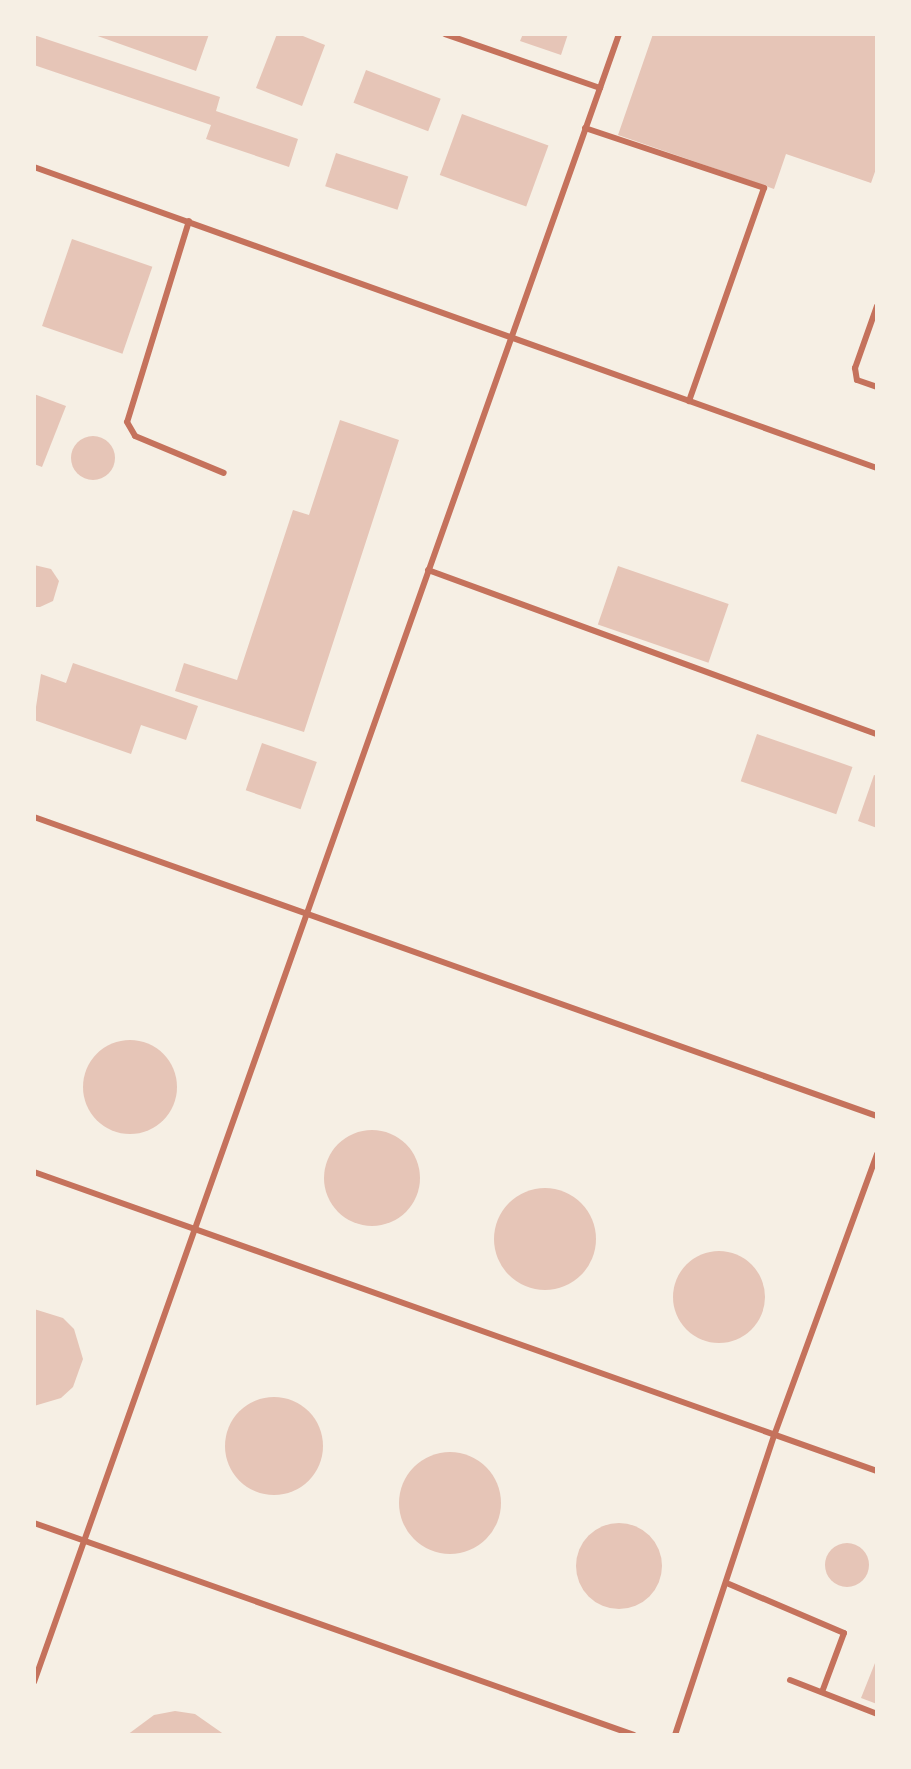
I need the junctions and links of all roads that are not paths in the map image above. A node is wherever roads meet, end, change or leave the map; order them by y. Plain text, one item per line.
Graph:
1 (445, 34) edge
2 (619, 34) edge
3 (600, 88) junction
4 (585, 128) junction
5 (34, 167) edge
6 (189, 221) junction
7 (877, 306) edge
8 (508, 337) junction
9 (877, 387) edge
10 (689, 401) junction
11 (877, 468) edge
12 (224, 473) dead end
13 (428, 570) junction
14 (877, 734) edge
15 (34, 817) edge
16 (305, 913) junction
17 (877, 1116) edge
18 (877, 1154) edge
19 (34, 1172) edge
20 (193, 1228) junction
21 (775, 1433) junction
22 (877, 1471) edge
23 (34, 1523) edge
24 (84, 1539) junction
25 (729, 1584) junction
26 (790, 1680) dead end
27 (34, 1682) edge
28 (822, 1692) junction
29 (877, 1714) edge
30 (634, 1735) edge
31 (675, 1735) edge

1 - 3 lane
2 - 3 lane
3 - 4 lane
4 - 8 lane
4 - 10 lane
5 - 6 lane
6 - 8 lane
6 - 12 lane
7 - 9 lane
8 - 10 lane
8 - 13 lane
10 - 11 lane
13 - 14 lane
13 - 16 lane
15 - 16 lane
16 - 17 lane
16 - 20 lane
18 - 21 lane
19 - 20 lane
20 - 21 lane
20 - 24 lane
21 - 22 lane
21 - 25 lane
23 - 24 lane
24 - 27 lane
24 - 30 lane
25 - 28 lane
25 - 31 lane
26 - 28 lane
28 - 29 lane

